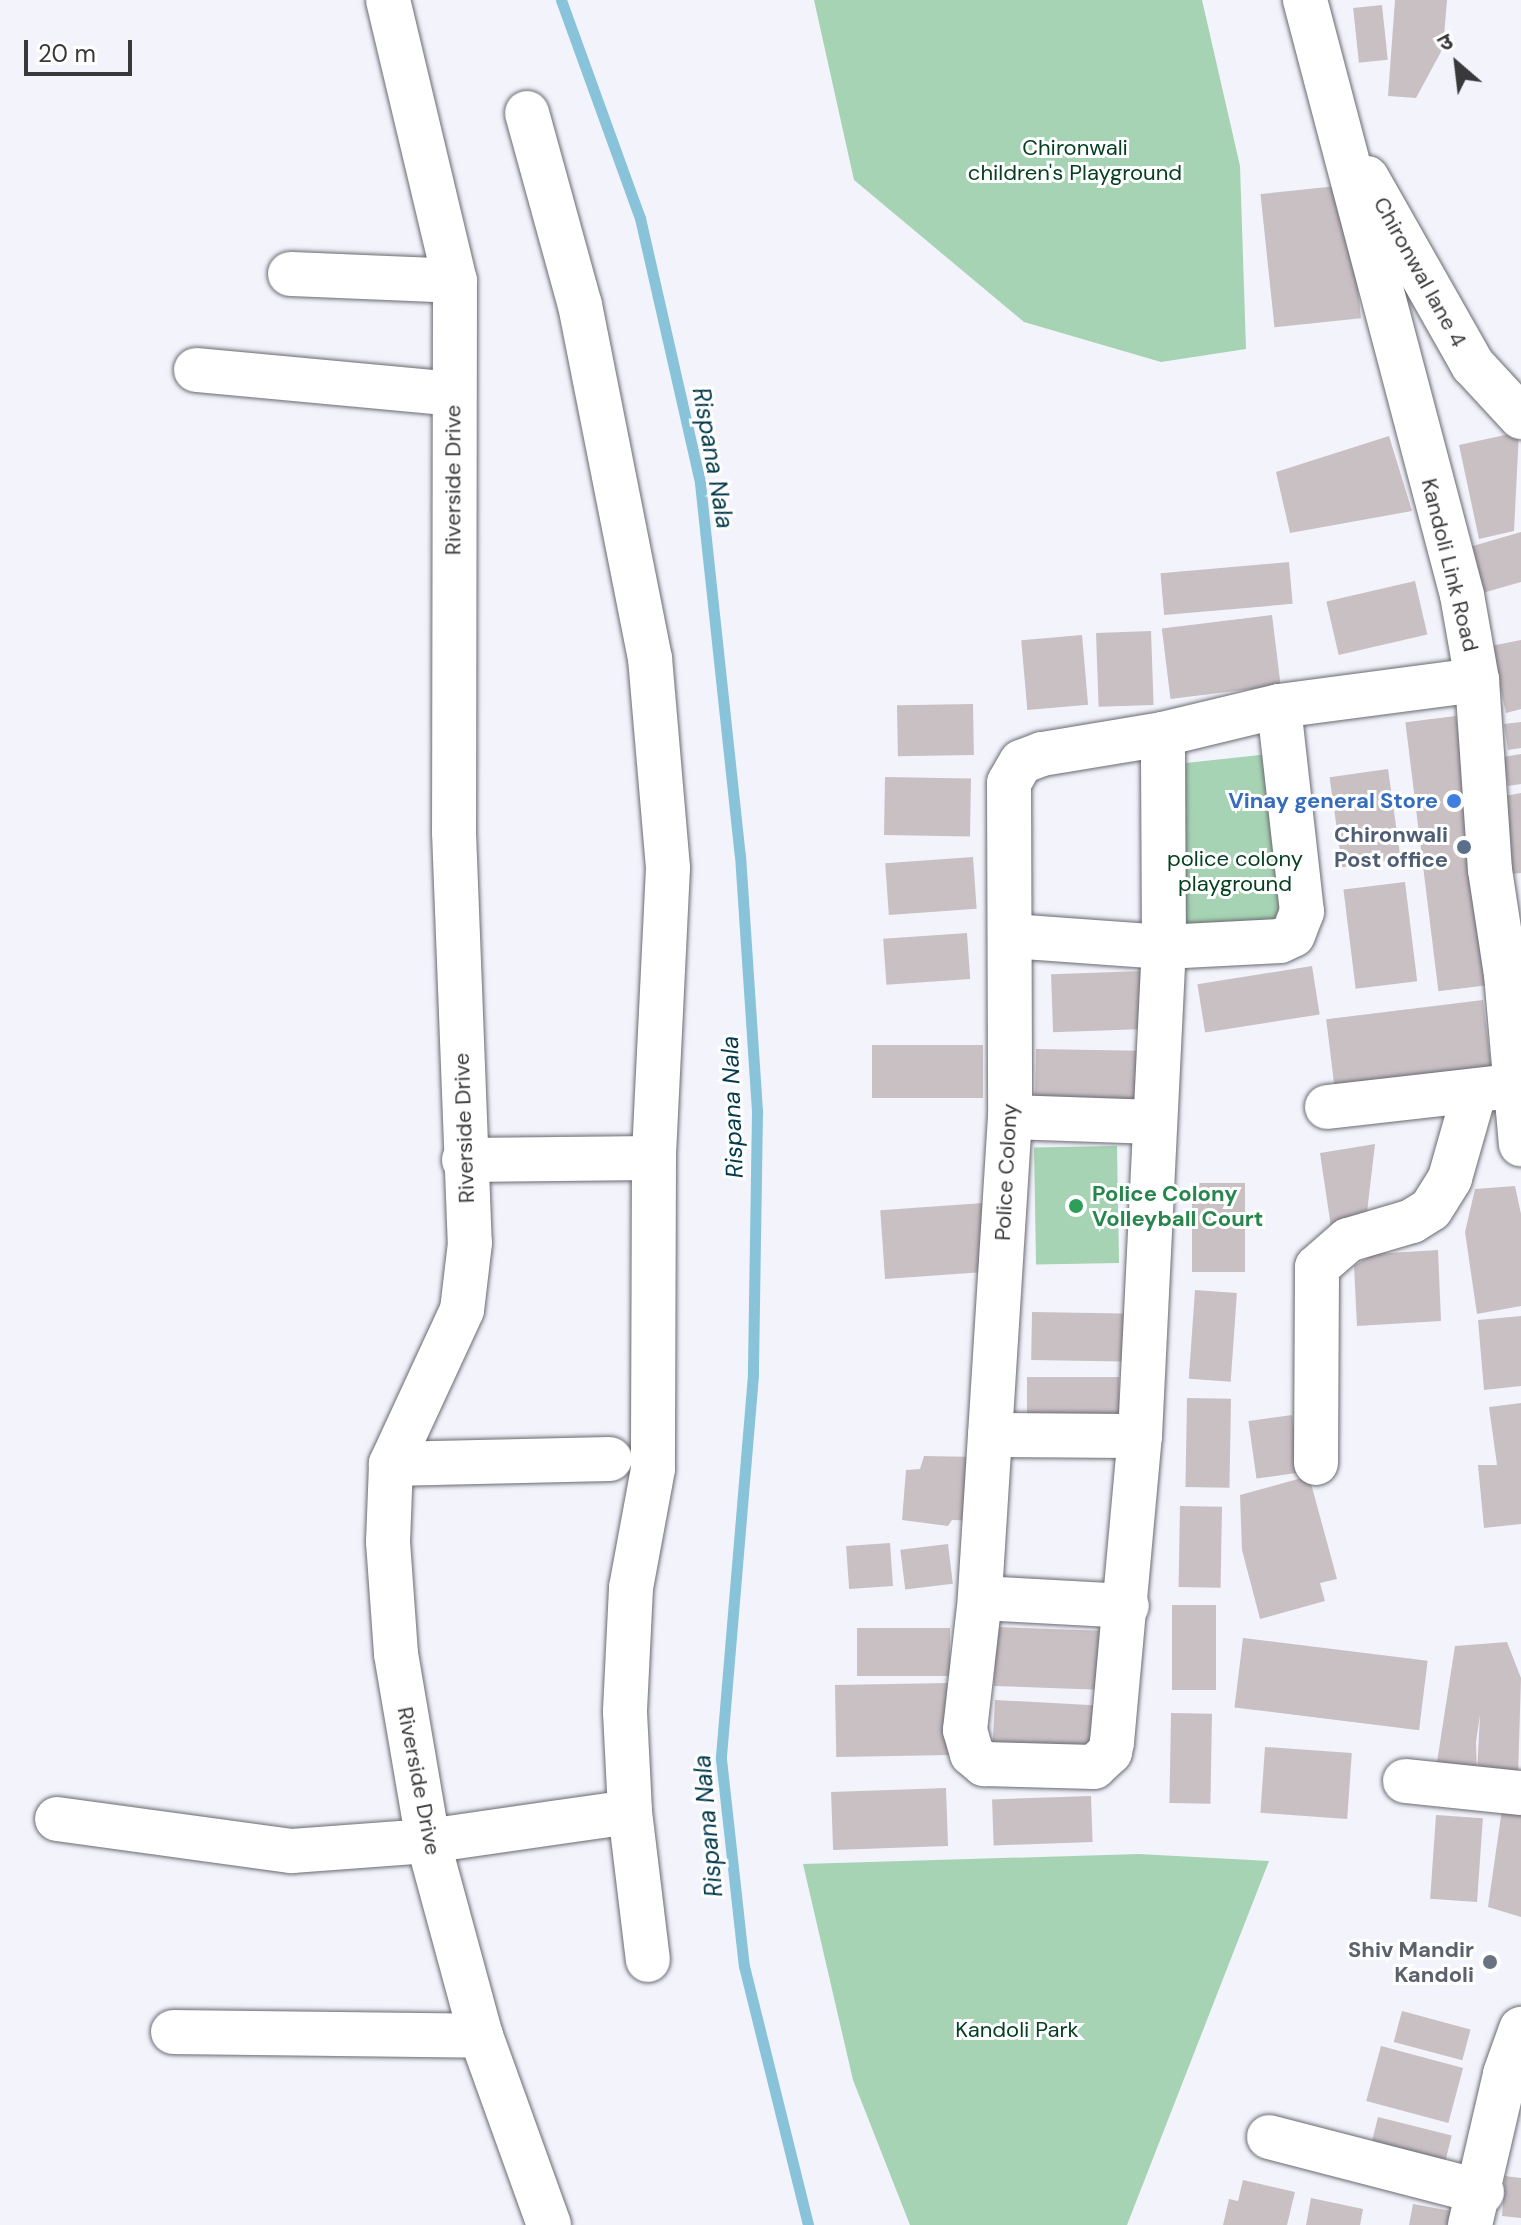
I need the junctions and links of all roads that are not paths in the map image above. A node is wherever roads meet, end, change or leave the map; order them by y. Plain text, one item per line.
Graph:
1 (388, 0) edge
2 (1305, 0) edge
3 (527, 113) dead end
4 (1334, 116) junction
5 (290, 274) dead end
6 (455, 281) junction
7 (196, 370) dead end
8 (453, 394) junction
9 (1521, 417) edge
10 (1477, 680) junction
11 (1279, 706) junction
12 (1163, 734) junction
13 (1505, 867) edge
14 (1011, 936) junction
15 (1164, 947) junction
16 (1514, 973) edge
17 (1494, 1088) junction
18 (1327, 1107) dead end
19 (1010, 1117) junction
20 (1155, 1122) junction
21 (1521, 1144) edge
22 (654, 1158) junction
23 (464, 1160) junction
24 (990, 1435) junction
25 (1140, 1436) junction
26 (610, 1459) dead end
27 (1316, 1463) dead end
28 (391, 1464) junction
29 (980, 1598) junction
30 (1127, 1606) junction
31 (1405, 1781) dead end
32 (1521, 1793) edge
33 (630, 1812) junction
34 (57, 1819) dead end
35 (428, 1841) junction
36 (648, 1960) dead end
37 (1521, 2029) edge
38 (173, 2032) dead end
39 (481, 2036) junction
40 (1269, 2137) dead end
41 (1476, 2208) edge
42 (549, 2225) edge

1 - 6 street, Riverside Drive
2 - 4 street, Kandoli Link Road
3 - 22 street
4 - 9 street, Chironwal lane 4
4 - 10 street, Kandoli Link Road
5 - 6 street
6 - 8 street, Riverside Drive
7 - 8 street
8 - 23 street, Riverside Drive
10 - 11 street
10 - 13 street, Kandoli Link Road
11 - 12 street
11 - 15 street
12 - 14 street, Police Colony
12 - 15 street
13 - 16 street, Kandoli Link Road
14 - 15 street
14 - 19 street, Police Colony
15 - 20 street
16 - 17 street, Kandoli Link Road
17 - 18 street
17 - 21 street, Kandoli Link Road
17 - 27 street
19 - 20 street
19 - 24 street, Police Colony
20 - 25 street
22 - 23 street
22 - 33 street
23 - 28 street, Riverside Drive
24 - 25 street
24 - 29 street, Police Colony
25 - 30 street
26 - 28 street
28 - 35 street, Riverside Drive
29 - 30 street
29 - 30 street, Police Colony
31 - 32 street
33 - 35 street
33 - 36 street
34 - 35 street
35 - 39 street, Riverside Drive
37 - 41 street
38 - 39 street
39 - 42 street, Riverside Drive
40 - 41 street

